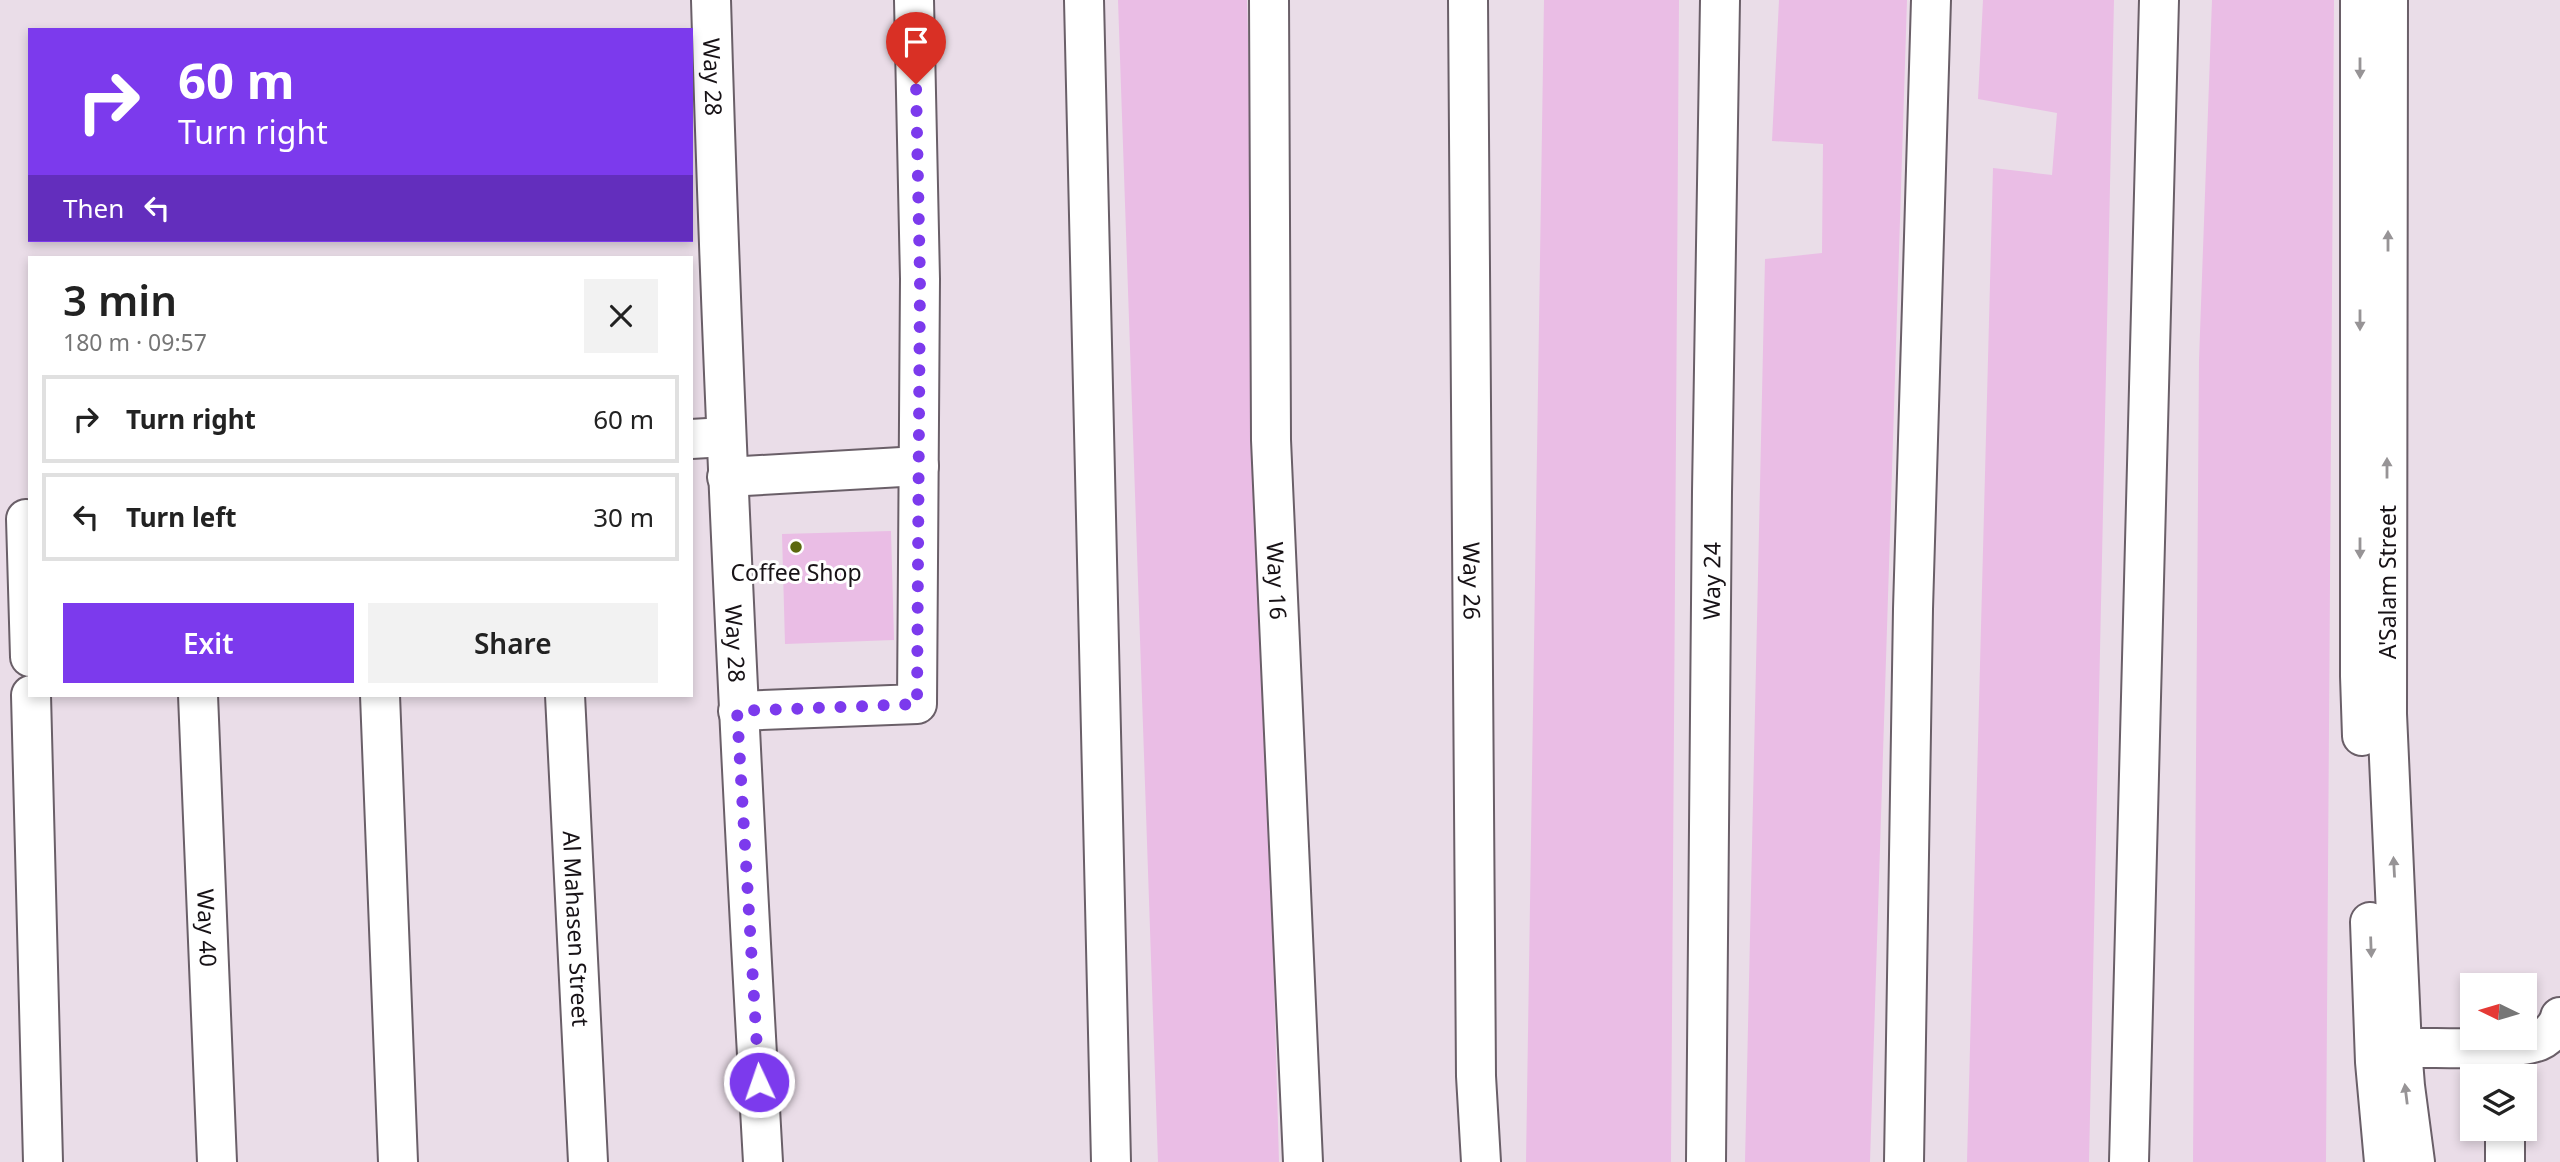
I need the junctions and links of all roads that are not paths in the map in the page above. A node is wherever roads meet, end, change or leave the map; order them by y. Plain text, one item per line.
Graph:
1 (711, 0) edge
2 (914, 0) edge
3 (1084, 0) edge
4 (1269, 0) edge
5 (1468, 0) edge
6 (1720, 0) edge
7 (1931, 0) edge
8 (2160, 0) edge
9 (2360, 0) edge
10 (2388, 0) edge
11 (706, 319) edge
12 (708, 438) edge
13 (919, 466) junction
14 (727, 477) junction
15 (19, 520) edge
16 (28, 632) edge
17 (31, 697) edge
18 (198, 697) edge
19 (380, 697) edge
20 (565, 697) edge
21 (737, 711) junction
22 (2560, 1017) edge
23 (2402, 1048) junction
24 (2476, 1061) edge
25 (2505, 1141) edge
26 (43, 1162) edge
27 (217, 1162) edge
28 (398, 1162) edge
29 (588, 1162) edge
30 (764, 1162) edge
31 (1111, 1162) edge
32 (1303, 1162) edge
33 (1481, 1162) edge
34 (1706, 1162) edge
35 (1904, 1162) edge
36 (2129, 1162) edge
37 (2384, 1162) edge
38 (2416, 1162) edge
39 (2505, 1162) edge

1 - 11 street, Way 28
2 - 13 street
3 - 31 street
4 - 32 street, Way 16
5 - 33 street, Way 26
6 - 34 street, Way 24
7 - 35 street
8 - 36 street
9 -> 37 street, A'Salam Street
23 -> 10 street, A'Salam Street
11 - 12 street, Way 28
12 - 14 street, Way 28
13 - 14 street
13 - 21 street
14 - 21 street, Way 28
15 - 16 street
17 - 26 street
18 - 27 street, Way 40
19 - 28 street
20 - 29 street, Al Mahasen Street
21 - 30 street, Way 28
22 - 24 street
23 - 24 street
38 -> 23 street, A'Salam Street
25 - 39 street

